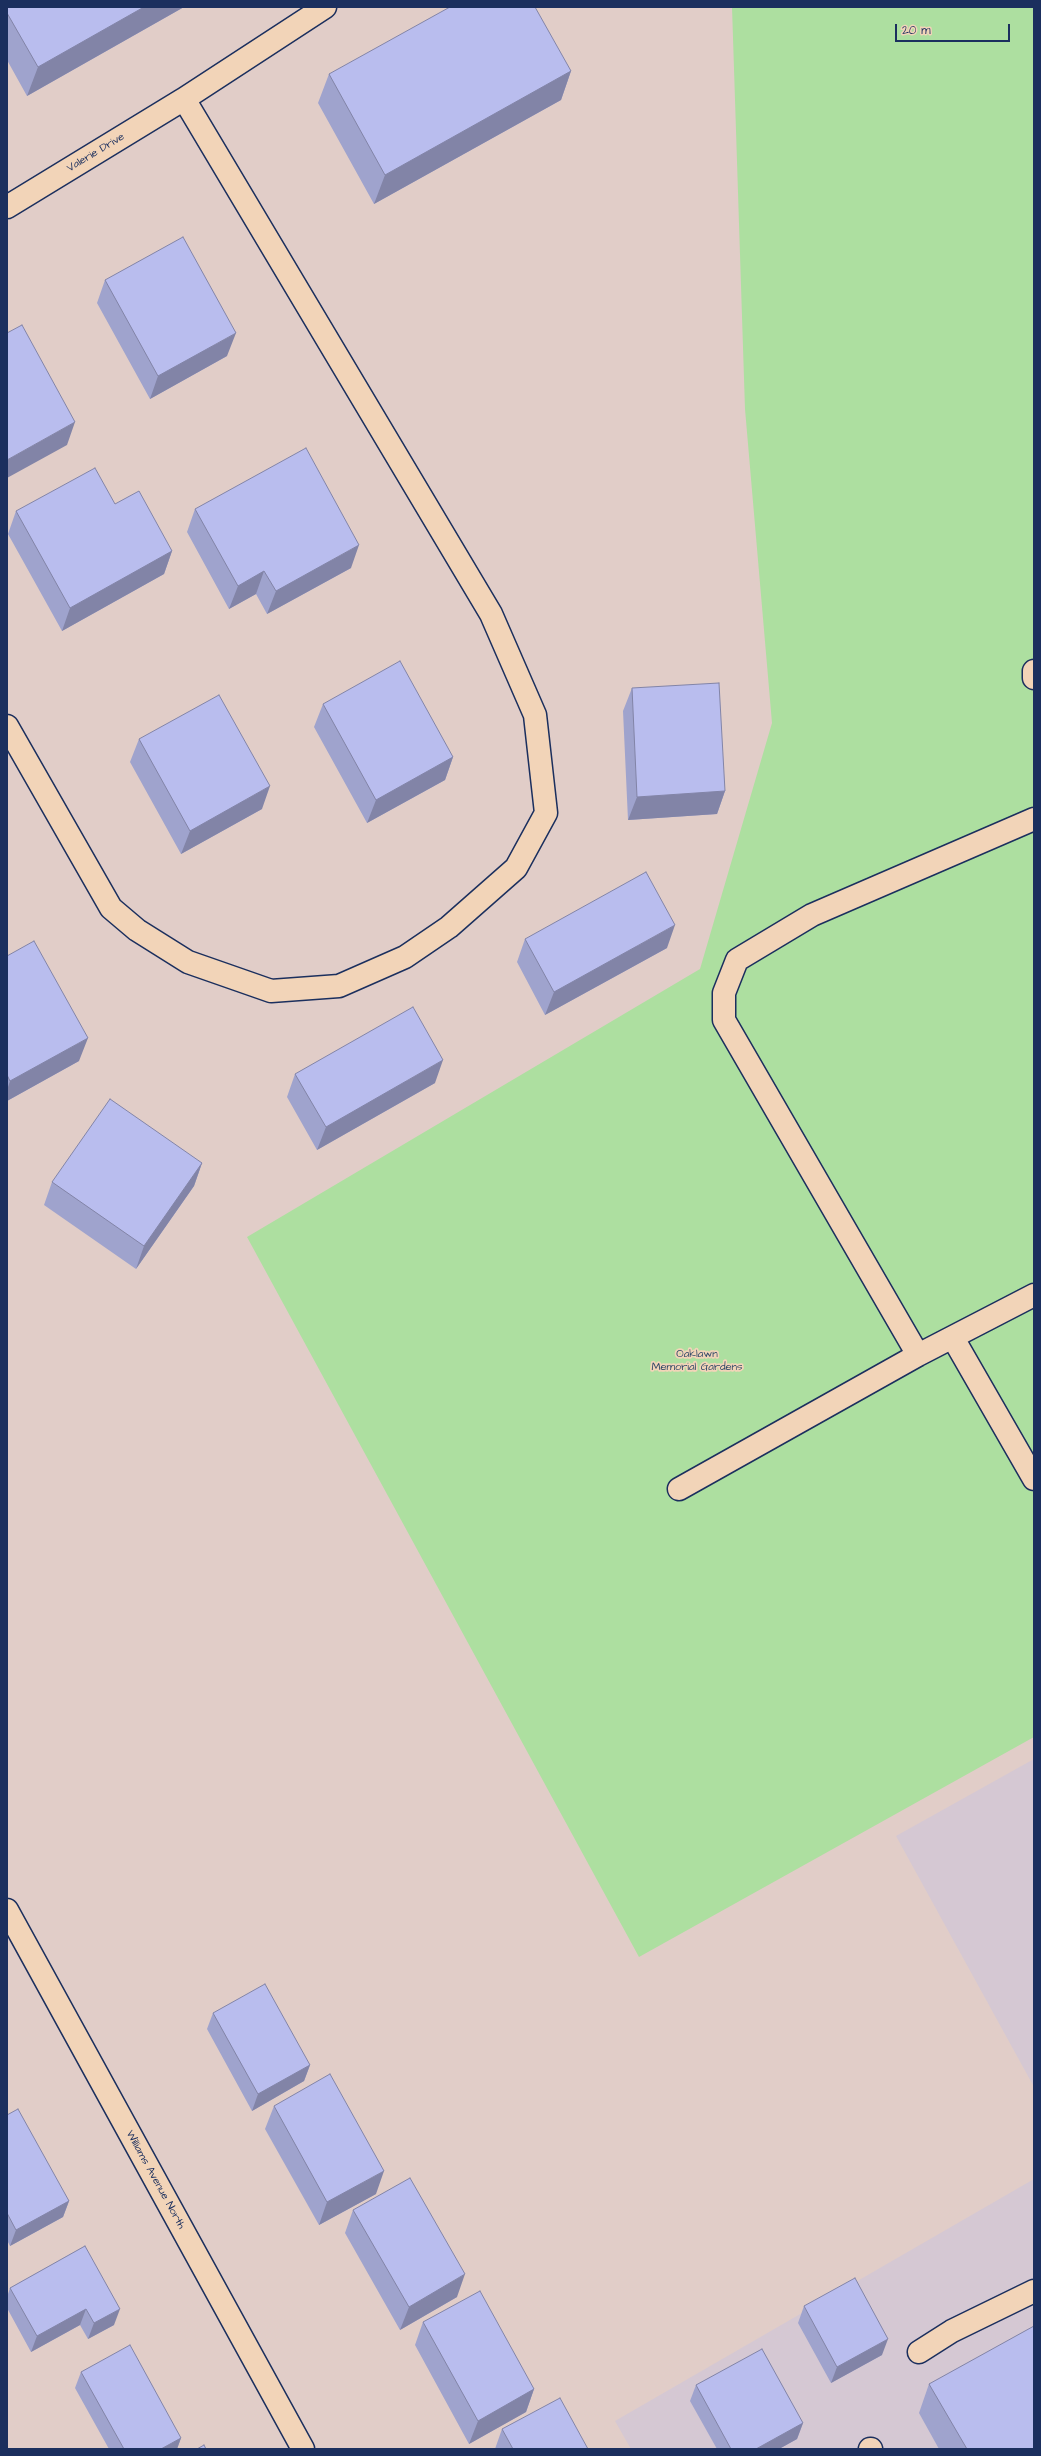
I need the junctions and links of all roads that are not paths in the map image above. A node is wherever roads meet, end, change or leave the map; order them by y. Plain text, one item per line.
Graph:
1 (325, 7) edge
2 (184, 99) junction
3 (7, 207) edge
4 (1034, 671) edge
5 (1034, 678) edge
6 (7, 726) edge
7 (1034, 819) edge
8 (1034, 1295) edge
9 (953, 1338) junction
10 (918, 1355) junction
11 (1034, 1479) edge
12 (679, 1489) dead end
13 (7, 1910) edge
14 (1034, 2291) edge
15 (919, 2352) dead end
16 (304, 2449) edge

1 - 2 street, Valerie Drive
2 - 3 street, Valerie Drive
2 - 6 street
4 - 5 street
7 - 10 street
8 - 9 street
9 - 10 street
9 - 11 street
10 - 12 street
13 - 16 street, Williams Avenue North
14 - 15 street

